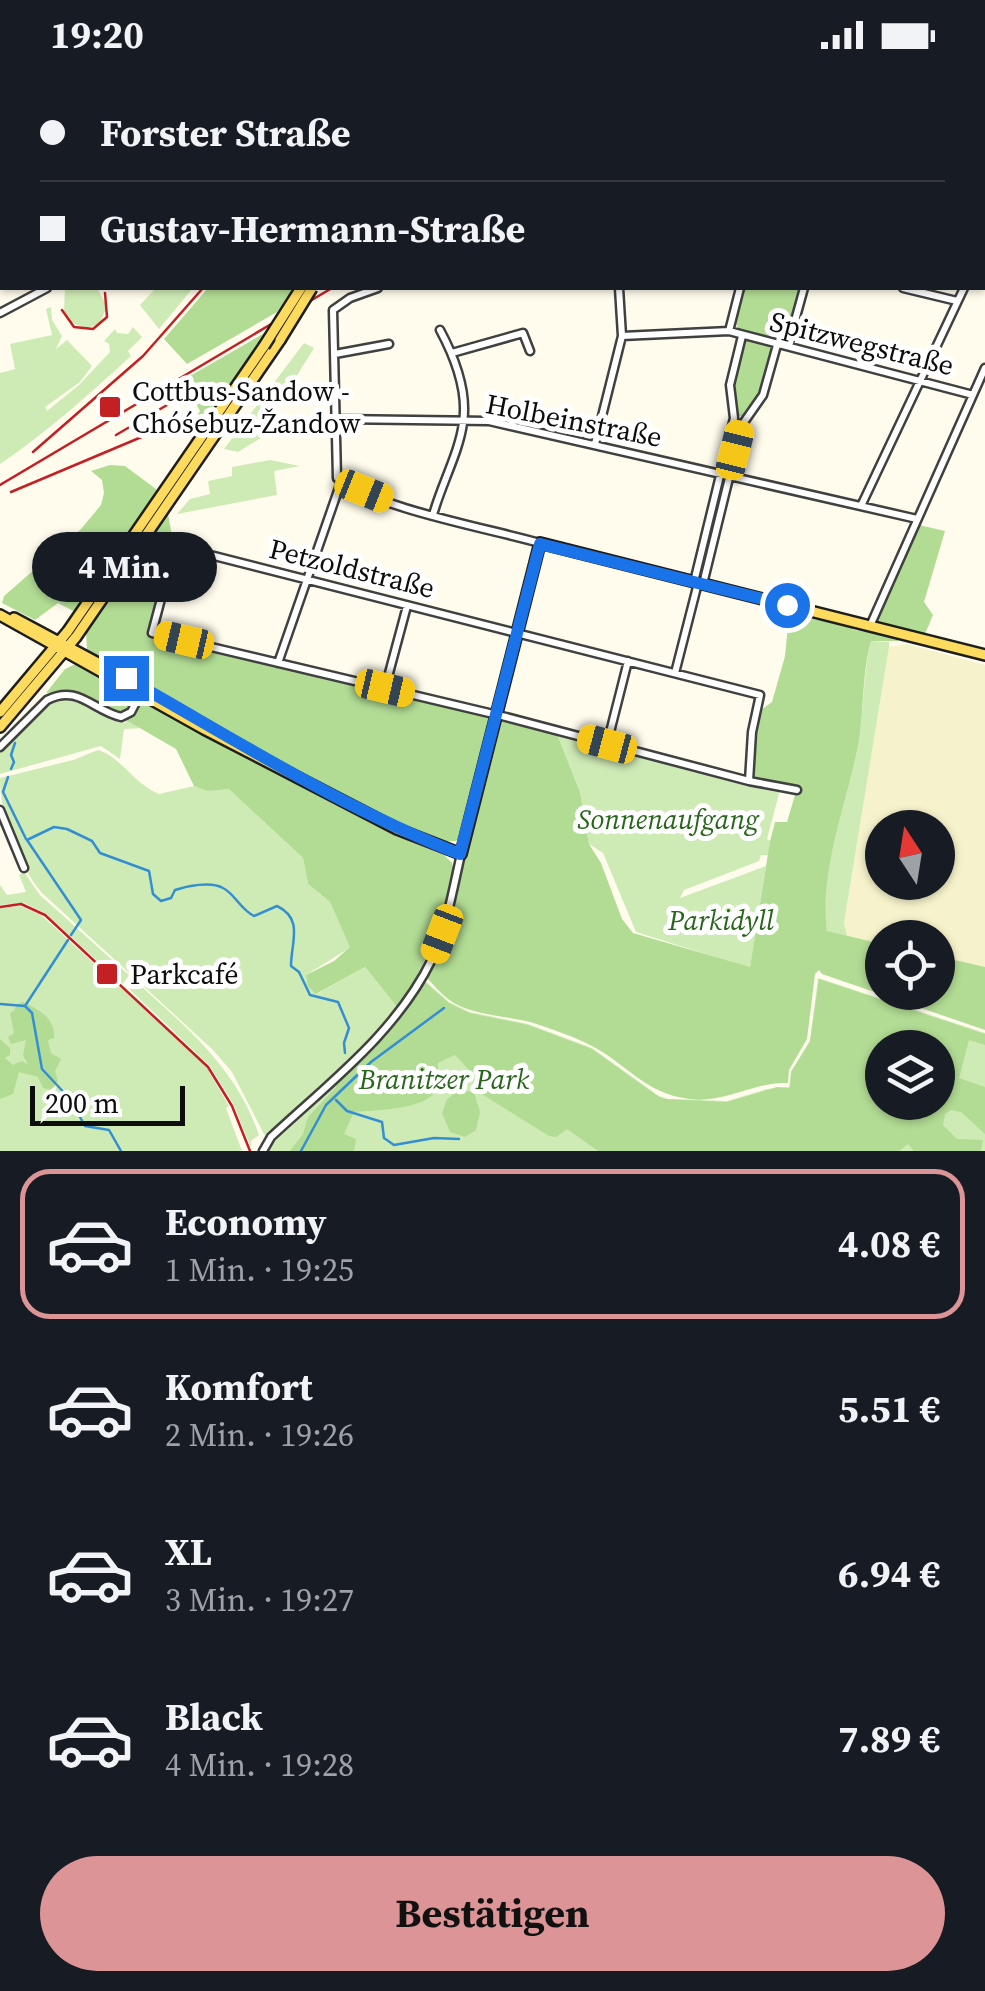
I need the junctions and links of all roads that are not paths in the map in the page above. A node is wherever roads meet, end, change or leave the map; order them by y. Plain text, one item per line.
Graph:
1 (44, 290) edge
2 (299, 290) edge
3 (311, 290) edge
4 (372, 290) edge
5 (619, 290) edge
6 (739, 290) edge
7 (803, 290) edge
8 (911, 290) edge
9 (963, 290) edge
10 (957, 301) junction
11 (0, 303) edge
12 (2, 312) edge
13 (440, 330) dead end
14 (729, 331) junction
15 (622, 336) junction
16 (742, 336) junction
17 (390, 344) dead end
18 (777, 346) junction
19 (788, 346) junction
20 (530, 351) dead end
21 (452, 352) junction
22 (335, 354) junction
23 (985, 368) edge
24 (921, 380) junction
25 (972, 395) junction
26 (337, 419) junction
27 (463, 422) junction
28 (208, 437) junction
29 (595, 444) junction
30 (725, 475) junction
31 (339, 480) junction
32 (861, 506) junction
33 (432, 515) junction
34 (916, 520) junction
35 (540, 544) junction
36 (306, 580) junction
37 (699, 583) junction
38 (407, 606) junction
39 (0, 613) edge
40 (870, 626) junction
41 (518, 633) junction
42 (62, 646) junction
43 (985, 655) edge
44 (628, 661) junction
45 (278, 663) junction
46 (675, 673) junction
47 (385, 688) junction
48 (142, 691) junction
49 (0, 712) edge
50 (496, 715) junction
51 (0, 726) edge
52 (607, 744) junction
53 (0, 747) edge
54 (749, 781) junction
55 (797, 790) dead end
56 (0, 810) edge
57 (460, 854) junction
58 (24, 868) dead end
59 (264, 1147) edge

1 - 12 street
2 - 28 main road, bridge
3 - 28 main road, bridge
4 - 22 street
5 - 15 street
6 - 14 street
7 - 19 street
8 - 10 street
9 - 10 street
10 - 24 street
11 - 12 street
13 - 21 street
14 - 15 street, Spitzwegstraße
14 - 16 street, Spitzwegstraße
15 - 29 street
16 - 18 street, Spitzwegstraße
16 - 30 street
17 - 22 street
18 - 19 street, Spitzwegstraße
18 - 30 street
19 - 24 street, Spitzwegstraße
20 - 21 street
21 - 27 street
22 - 26 street
23 - 25 street
24 - 25 street, Spitzwegstraße
24 - 32 street
25 - 34 street
26 - 27 street, Holbeinstraße
26 - 31 street
27 - 29 street, Holbeinstraße
27 - 33 street
28 - 42 main road
29 - 30 street, Holbeinstraße
30 - 32 street, Holbeinstraße
30 - 37 street
31 - 33 street
31 - 36 street
32 - 34 street, Holbeinstraße
33 - 35 street
34 - 40 street
35 - 37 main road
35 - 41 main road
36 - 38 street, Petzoldstraße
36 - 45 street
36 - 45 street, Petzoldstraße
37 - 40 main road
37 - 46 street
38 - 41 street, Petzoldstraße
38 - 47 street
39 - 42 main road
40 - 43 main road
41 - 44 street, Petzoldstraße
41 - 50 main road
42 - 48 main road
42 - 49 main road
42 - 51 main road
44 - 46 street, Petzoldstraße
44 - 52 street
45 - 47 street
46 - 54 street, Petzoldstraße
47 - 50 street
48 - 53 street
48 - 57 main road
50 - 52 street
50 - 57 main road
52 - 54 street
54 - 55 street
56 - 58 street
57 - 59 street

